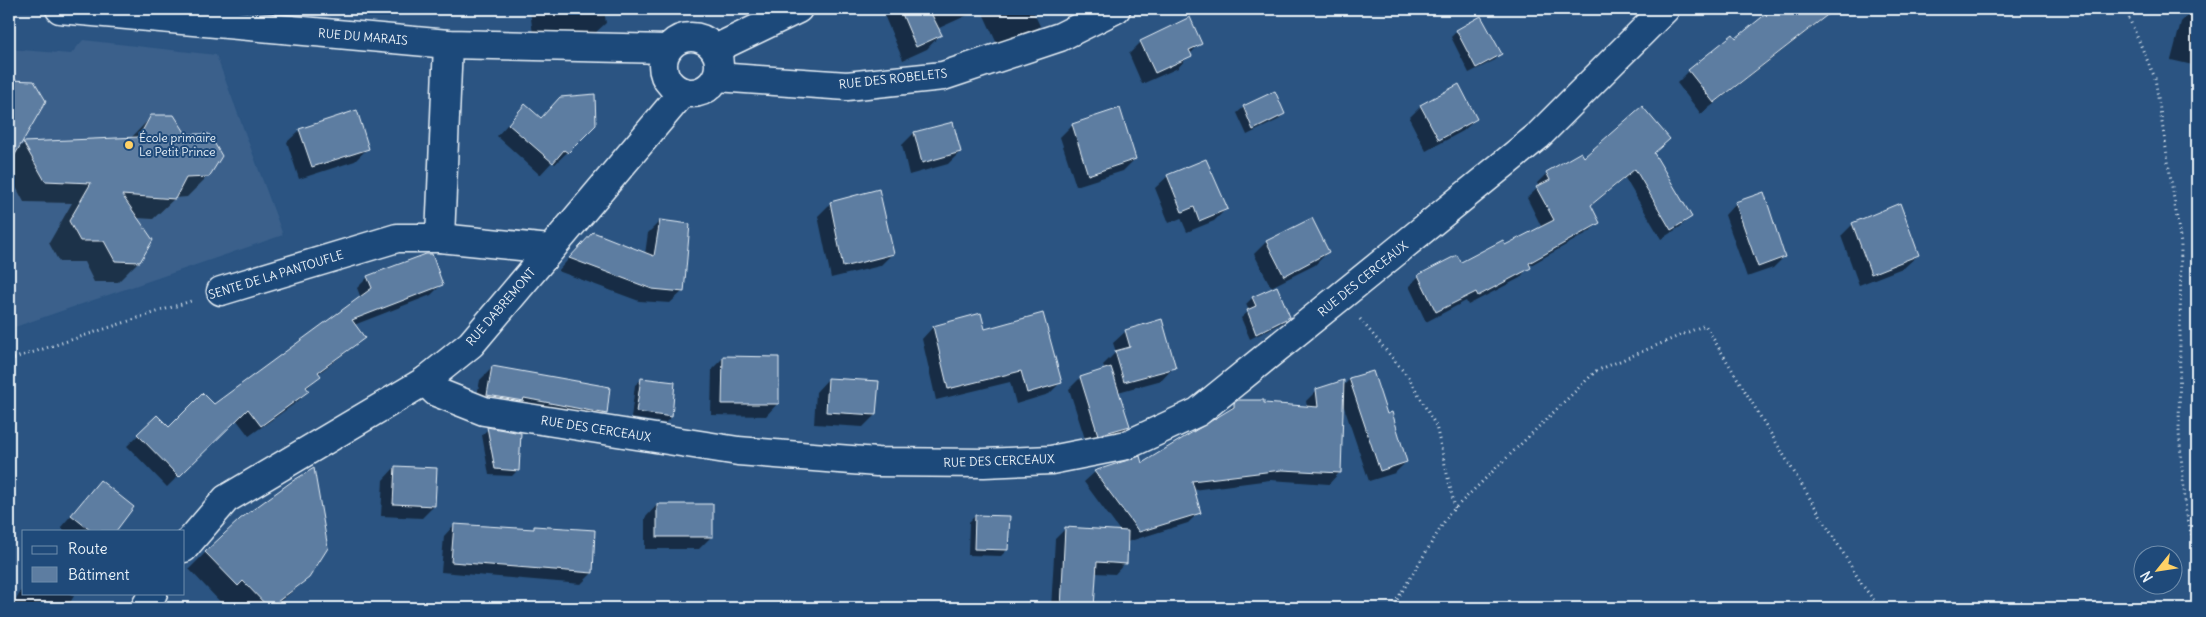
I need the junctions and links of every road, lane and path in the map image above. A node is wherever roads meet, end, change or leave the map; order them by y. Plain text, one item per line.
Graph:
1 (60, 9) edge
2 (798, 9) edge
3 (1116, 9) edge
4 (1665, 9) edge
5 (2126, 9) edge
6 (91, 10) edge
7 (448, 44) junction
8 (667, 49) junction
9 (715, 49) junction
10 (717, 77) junction
11 (683, 92) junction
12 (440, 238) junction
13 (550, 249) junction
14 (221, 291) joint
15 (1341, 296) junction
16 (9, 360) edge
17 (425, 381) junction
18 (1455, 508) junction
19 (185, 547) edge
20 (2197, 560) edge
21 (152, 594) edge
22 (145, 608) edge
23 (1392, 608) edge
24 (1880, 608) edge

1 - 6 street, RUE DU MARAIS
2 - 9 street
3 - 10 street, RUE DES ROBELETS
4 - 15 street, RUE DES CERCEAUX
5 - 20 path
6 - 7 street, RUE DU MARAIS
7 - 8 street, RUE DU MARAIS
7 - 12 street
8 - 9 street
8 - 11 street
9 - 10 street
10 - 11 street
11 - 13 street, RUE DABREMONT
12 - 13 street, SENTE DE LA PANTOUFLE
12 - 14 street, SENTE DE LA PANTOUFLE
13 - 17 street, RUE DABREMONT
14 - 16 path, SENTE DE LA PANTOUFLE
15 - 17 street, RUE DES CERCEAUX
15 - 18 path
17 - 19 street, RUE DABREMONT
18 - 23 path
18 - 24 path
21 - 22 street

